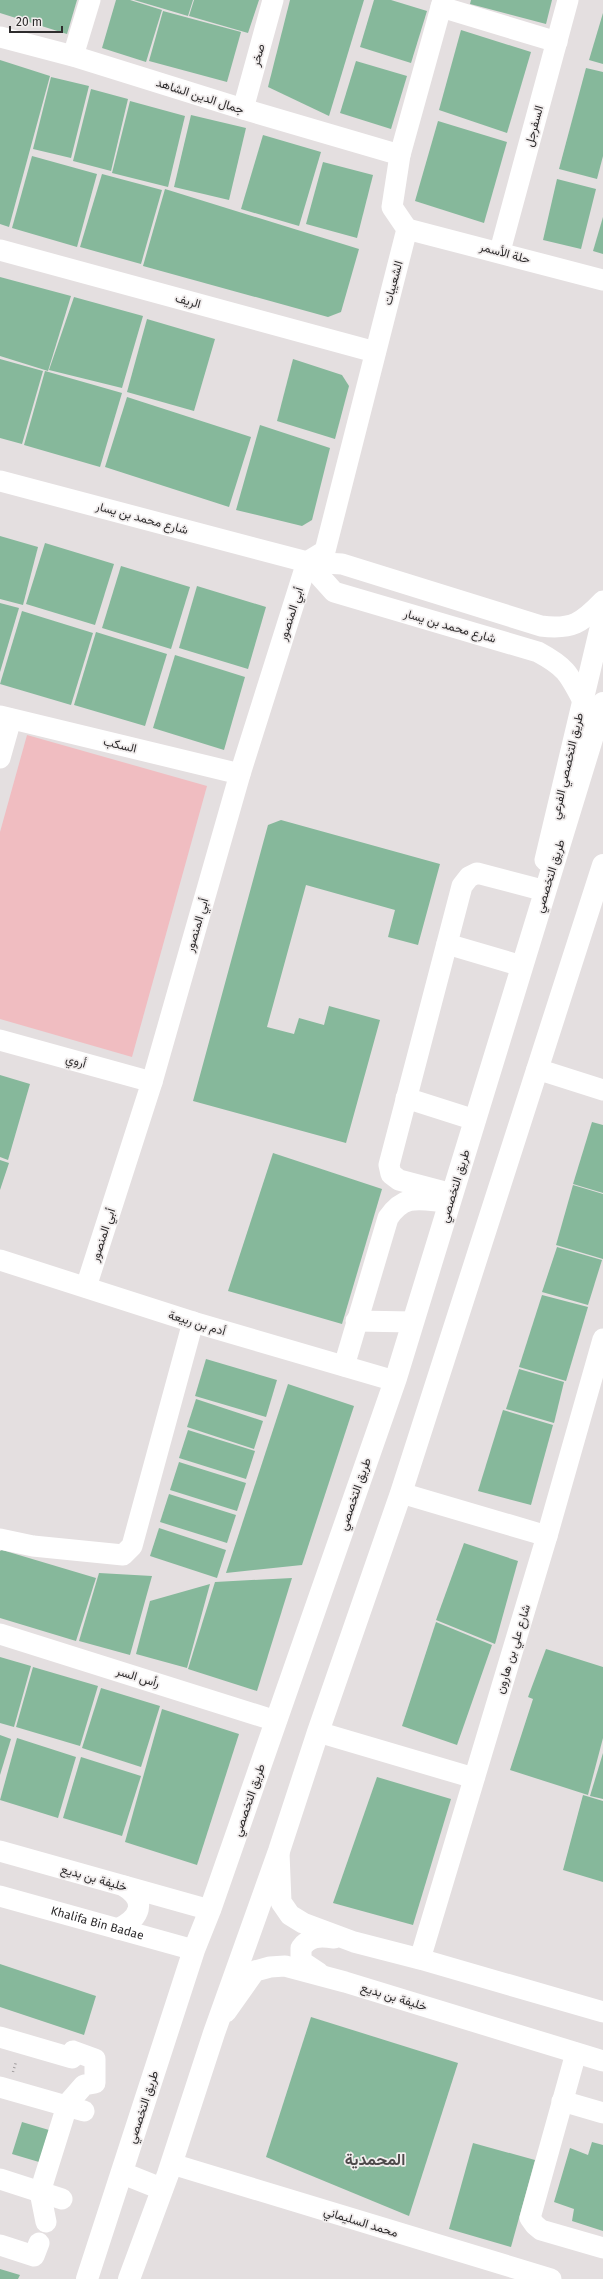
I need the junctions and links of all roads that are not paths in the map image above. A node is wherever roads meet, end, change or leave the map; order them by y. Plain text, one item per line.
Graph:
1 (90, 0) edge
2 (273, 0) edge
3 (568, 0) edge
4 (442, 3) edge
5 (0, 37) edge
6 (557, 42) junction
7 (73, 56) junction
8 (243, 109) junction
9 (400, 154) junction
10 (407, 229) junction
11 (0, 250) edge
12 (500, 251) junction
13 (603, 280) edge
14 (375, 352) junction
15 (0, 480) edge
16 (307, 562) junction
17 (603, 601) edge
18 (603, 616) edge
19 (593, 702) edge
20 (5, 717) edge
21 (0, 758) edge
22 (240, 774) junction
23 (603, 865) edge
24 (538, 889) junction
25 (446, 944) junction
26 (522, 965) junction
27 (0, 1040) edge
28 (537, 1069) junction
29 (152, 1082) junction
30 (603, 1090) edge
31 (406, 1098) junction
32 (475, 1120) junction
33 (451, 1198) junction
34 (0, 1260) edge
35 (86, 1287) junction
36 (356, 1321) junction
37 (193, 1322) junction
38 (413, 1322) junction
39 (603, 1339) edge
40 (344, 1366) junction
41 (396, 1378) junction
42 (401, 1492) junction
43 (547, 1536) junction
44 (0, 1539) edge
45 (0, 1634) edge
46 (276, 1721) junction
47 (318, 1732) junction
48 (474, 1778) junction
49 (0, 1851) edge
50 (279, 1851) junction
51 (124, 1886) junction
52 (0, 1896) edge
53 (210, 1910) junction
54 (118, 1929) junction
55 (354, 1942) junction
56 (194, 1950) junction
57 (420, 1958) junction
58 (345, 1982) junction
59 (603, 2012) edge
60 (214, 2033) junction
61 (0, 2037) edge
62 (576, 2053) junction
63 (603, 2061) edge
64 (7, 2085) edge
65 (562, 2101) junction
66 (76, 2109) junction
67 (603, 2113) edge
68 (172, 2164) junction
69 (122, 2173) junction
70 (0, 2179) edge
71 (162, 2189) junction
72 (40, 2192) junction
73 (62, 2199) dead end
74 (46, 2222) dead end
75 (39, 2243) dead end
76 (0, 2245) edge
77 (603, 2248) edge
78 (87, 2279) edge
79 (129, 2279) edge
80 (551, 2279) edge

1 - 7 street
2 - 8 street, صخر
3 - 6 street, السفرجل
4 - 6 street
4 - 9 street
5 - 7 street, جمال الدين الشاهد
6 - 12 street, السفرجل
7 - 8 street, جمال الدين الشاهد
8 - 9 street, جمال الدين الشاهد
9 - 10 street
10 - 12 street, حلة الأسمر
10 - 14 street, الشعيبات
11 - 14 street, الريف
12 - 13 street, حلة الأسمر
14 - 16 street, الشعيبات
15 - 16 street, شارع محمد بن يسار
16 - 17 street, شارع محمد بن يسار
16 - 19 street, شارع محمد بن يسار
16 - 22 street, أبي المنصور
18 - 19 street, طريق التخصصي الفرعي
19 - 24 street, طريق التخصصي الفرعي
19 - 26 main road, طريق التخصصي
20 - 21 street
20 - 22 street, السكب
22 - 29 street, أبي المنصور
23 - 28 main road
24 - 25 street
24 - 26 street, طريق التخصصي الفرعي
25 - 26 street
25 - 31 street
26 - 32 main road, طريق التخصصي
27 - 29 street, أروي
28 - 30 street
28 - 42 main road
29 - 35 street, أبي المنصور
31 - 32 street
31 - 33 street
32 - 33 main road, طريق التخصصي
33 - 36 street
33 - 38 main road, طريق التخصصي
34 - 35 street, أدم بن ربيعة
35 - 37 street, أدم بن ربيعة
36 - 38 street
36 - 40 street
37 - 40 street, أدم بن ربيعة
37 - 44 street
38 - 41 main road, طريق التخصصي
39 - 43 street, شارع علي بن هارون
40 - 41 street, أدم بن ربيعة
41 - 46 main road, طريق التخصصي
42 - 43 street
42 - 47 main road
43 - 48 street, شارع علي بن هارون
45 - 46 street, رأس السر
46 - 53 main road, طريق التخصصي
47 - 48 street
47 - 50 main road
48 - 57 street, شارع علي بن هارون
49 - 51 street, خليفة بن بديع
50 - 55 street
50 - 60 main road
51 - 53 street, خليفة بن بديع
51 - 54 street
52 - 54 street, Khalifa Bin Badae
53 - 56 main road, طريق التخصصي
54 - 56 street, Khalifa Bin Badae
55 - 57 street
55 - 58 street
56 - 69 main road, طريق التخصصي
57 - 59 street
58 - 60 street, خليفة بن بديع
58 - 62 street, خليفة بن بديع
60 - 68 main road
61 - 66 street
62 - 63 street, خليفة بن بديع
62 - 65 street
64 - 66 street
65 - 67 street
65 - 77 street
66 - 72 street
68 - 71 main road
68 - 80 street, محمد السليماني
69 - 71 main road
69 - 78 main road, طريق التخصصي
70 - 72 street
71 - 79 main road
72 - 73 street
72 - 74 street
75 - 76 street

